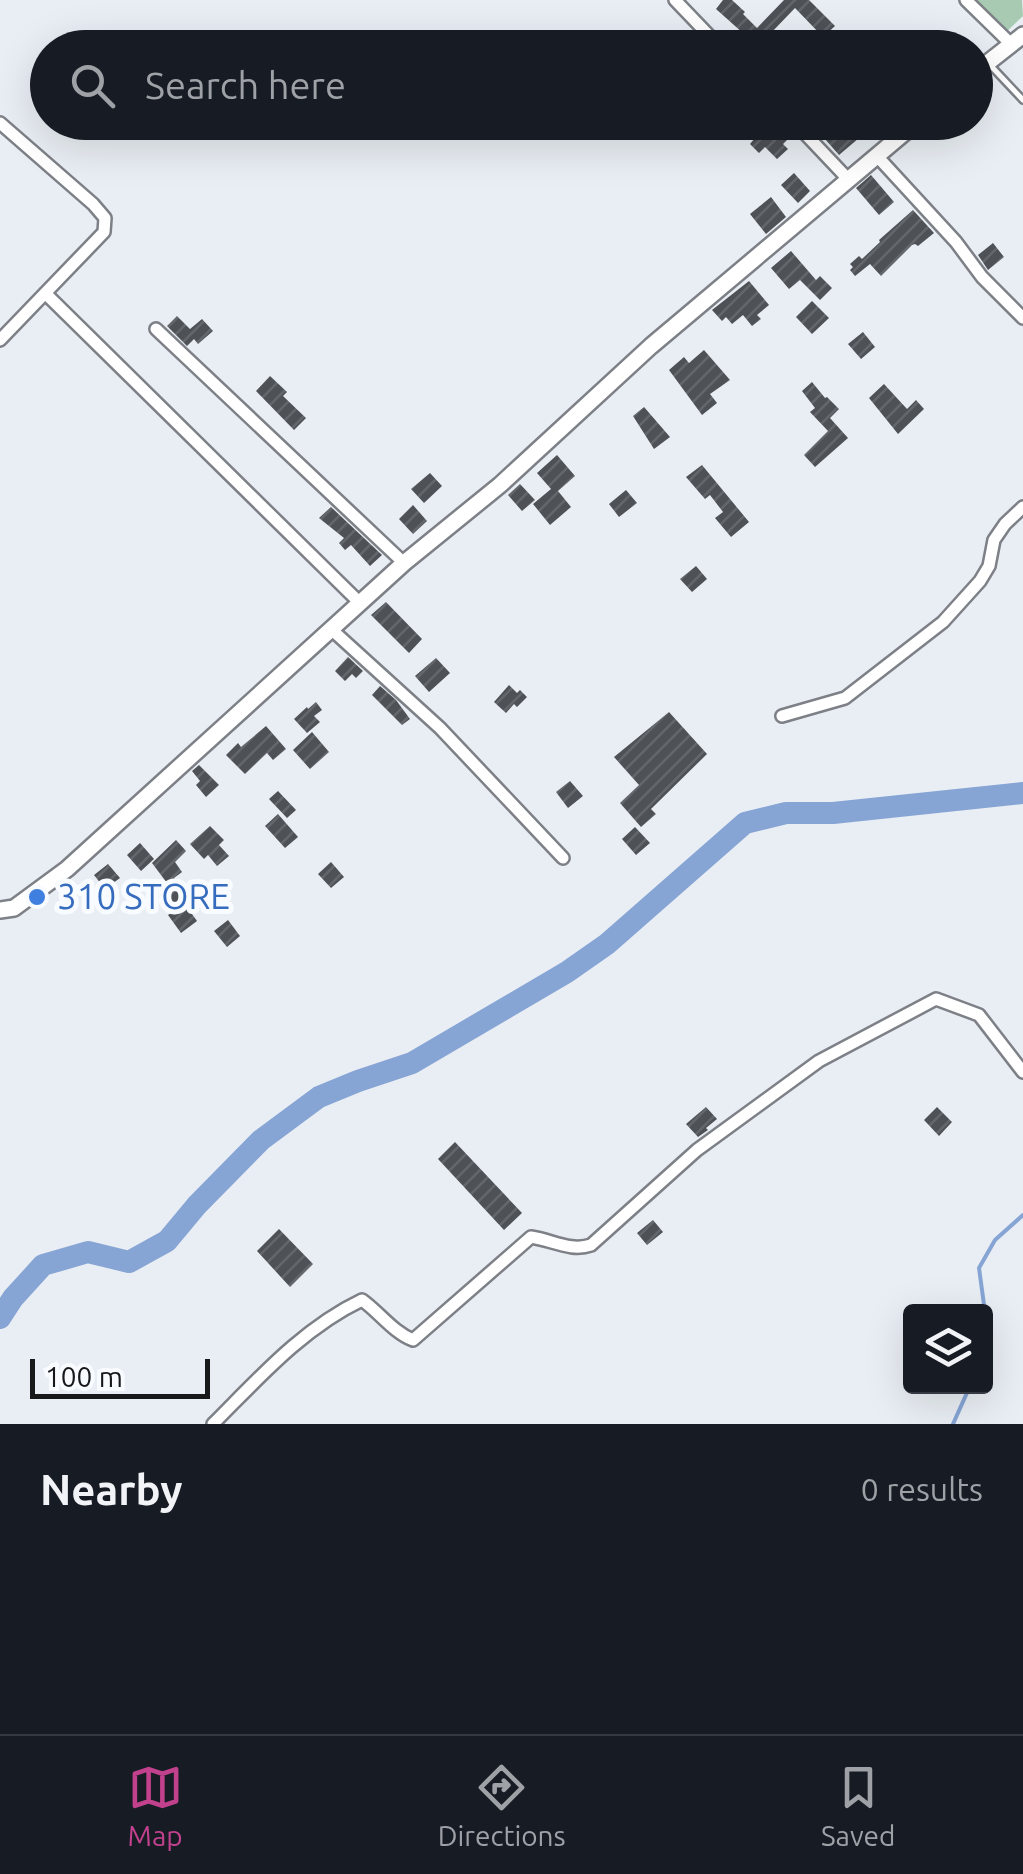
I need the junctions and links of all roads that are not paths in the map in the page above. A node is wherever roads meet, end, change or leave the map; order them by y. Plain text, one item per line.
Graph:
1 (675, 0) edge
2 (966, 0) edge
3 (704, 30) edge
4 (1017, 40) edge
5 (993, 59) edge
6 (993, 76) edge
7 (1023, 100) edge
8 (0, 123) edge
9 (811, 140) edge
10 (895, 140) edge
11 (876, 155) junction
12 (848, 178) junction
13 (45, 293) junction
14 (1023, 318) edge
15 (156, 329) dead end
16 (0, 340) edge
17 (1023, 506) edge
18 (404, 563) junction
19 (360, 602) junction
20 (330, 629) junction
21 (782, 716) dead end
22 (564, 858) dead end
23 (0, 910) edge
24 (1023, 1072) edge
25 (213, 1424) edge

1 - 3 street
2 - 4 street
4 - 5 street
6 - 7 lane
8 - 13 street
9 - 12 street
10 - 11 street
11 - 12 street
11 - 14 street
12 - 18 street
13 - 16 street
13 - 19 street
15 - 18 street
17 - 21 street
18 - 19 street
19 - 20 street
20 - 22 street
20 - 23 street
24 - 25 street

